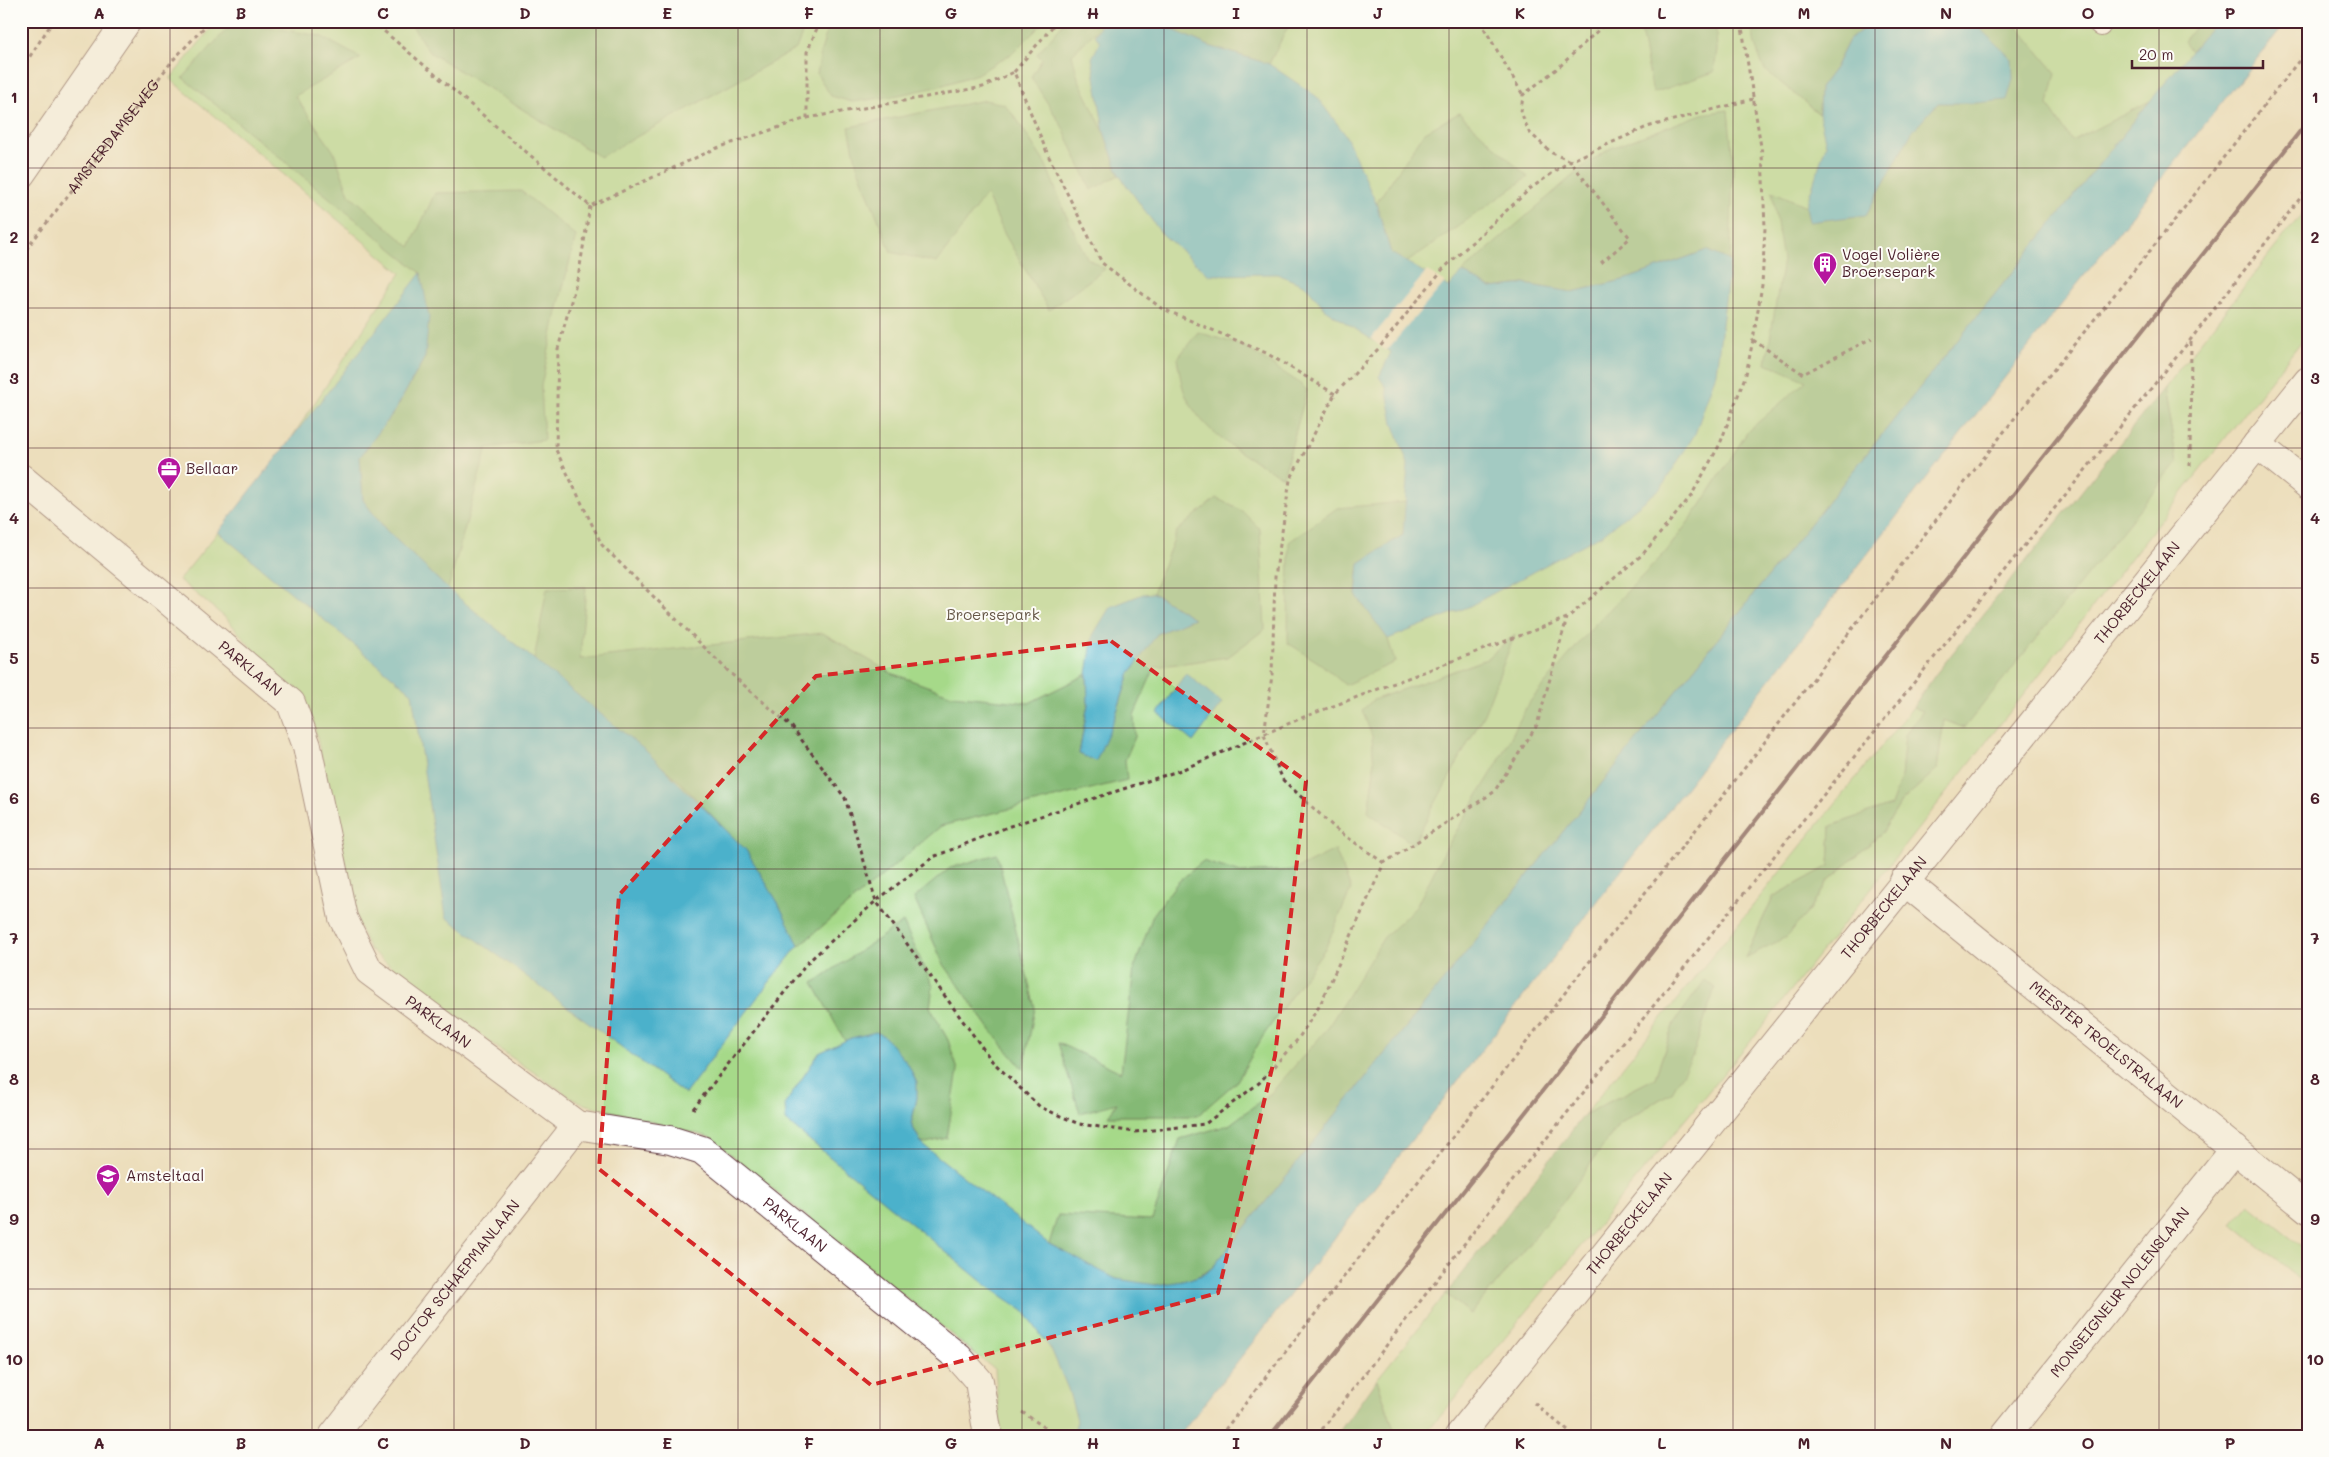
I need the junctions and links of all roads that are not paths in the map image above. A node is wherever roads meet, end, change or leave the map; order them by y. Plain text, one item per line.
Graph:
1 (126, 21) edge
2 (21, 174) edge
3 (2308, 381) edge
4 (2257, 444) junction
5 (21, 478) edge
6 (2308, 485) edge
7 (1904, 882) junction
8 (577, 1125) junction
9 (2235, 1149) junction
10 (2308, 1209) edge
11 (333, 1436) edge
12 (988, 1436) edge
13 (1459, 1436) edge
14 (2004, 1436) edge

1 - 2 street
3 - 4 street, THORBECKELAAN
4 - 6 street
4 - 7 street, THORBECKELAAN
5 - 8 street, PARKLAAN
7 - 9 street, MEESTER TROELSTRALAAN
7 - 13 street, THORBECKELAAN
8 - 11 street, DOCTOR SCHAEPMANLAAN
8 - 12 street, PARKLAAN
9 - 10 street, MEESTER TROELSTRALAAN
9 - 14 street, MONSEIGNEUR NOLENSLAAN

